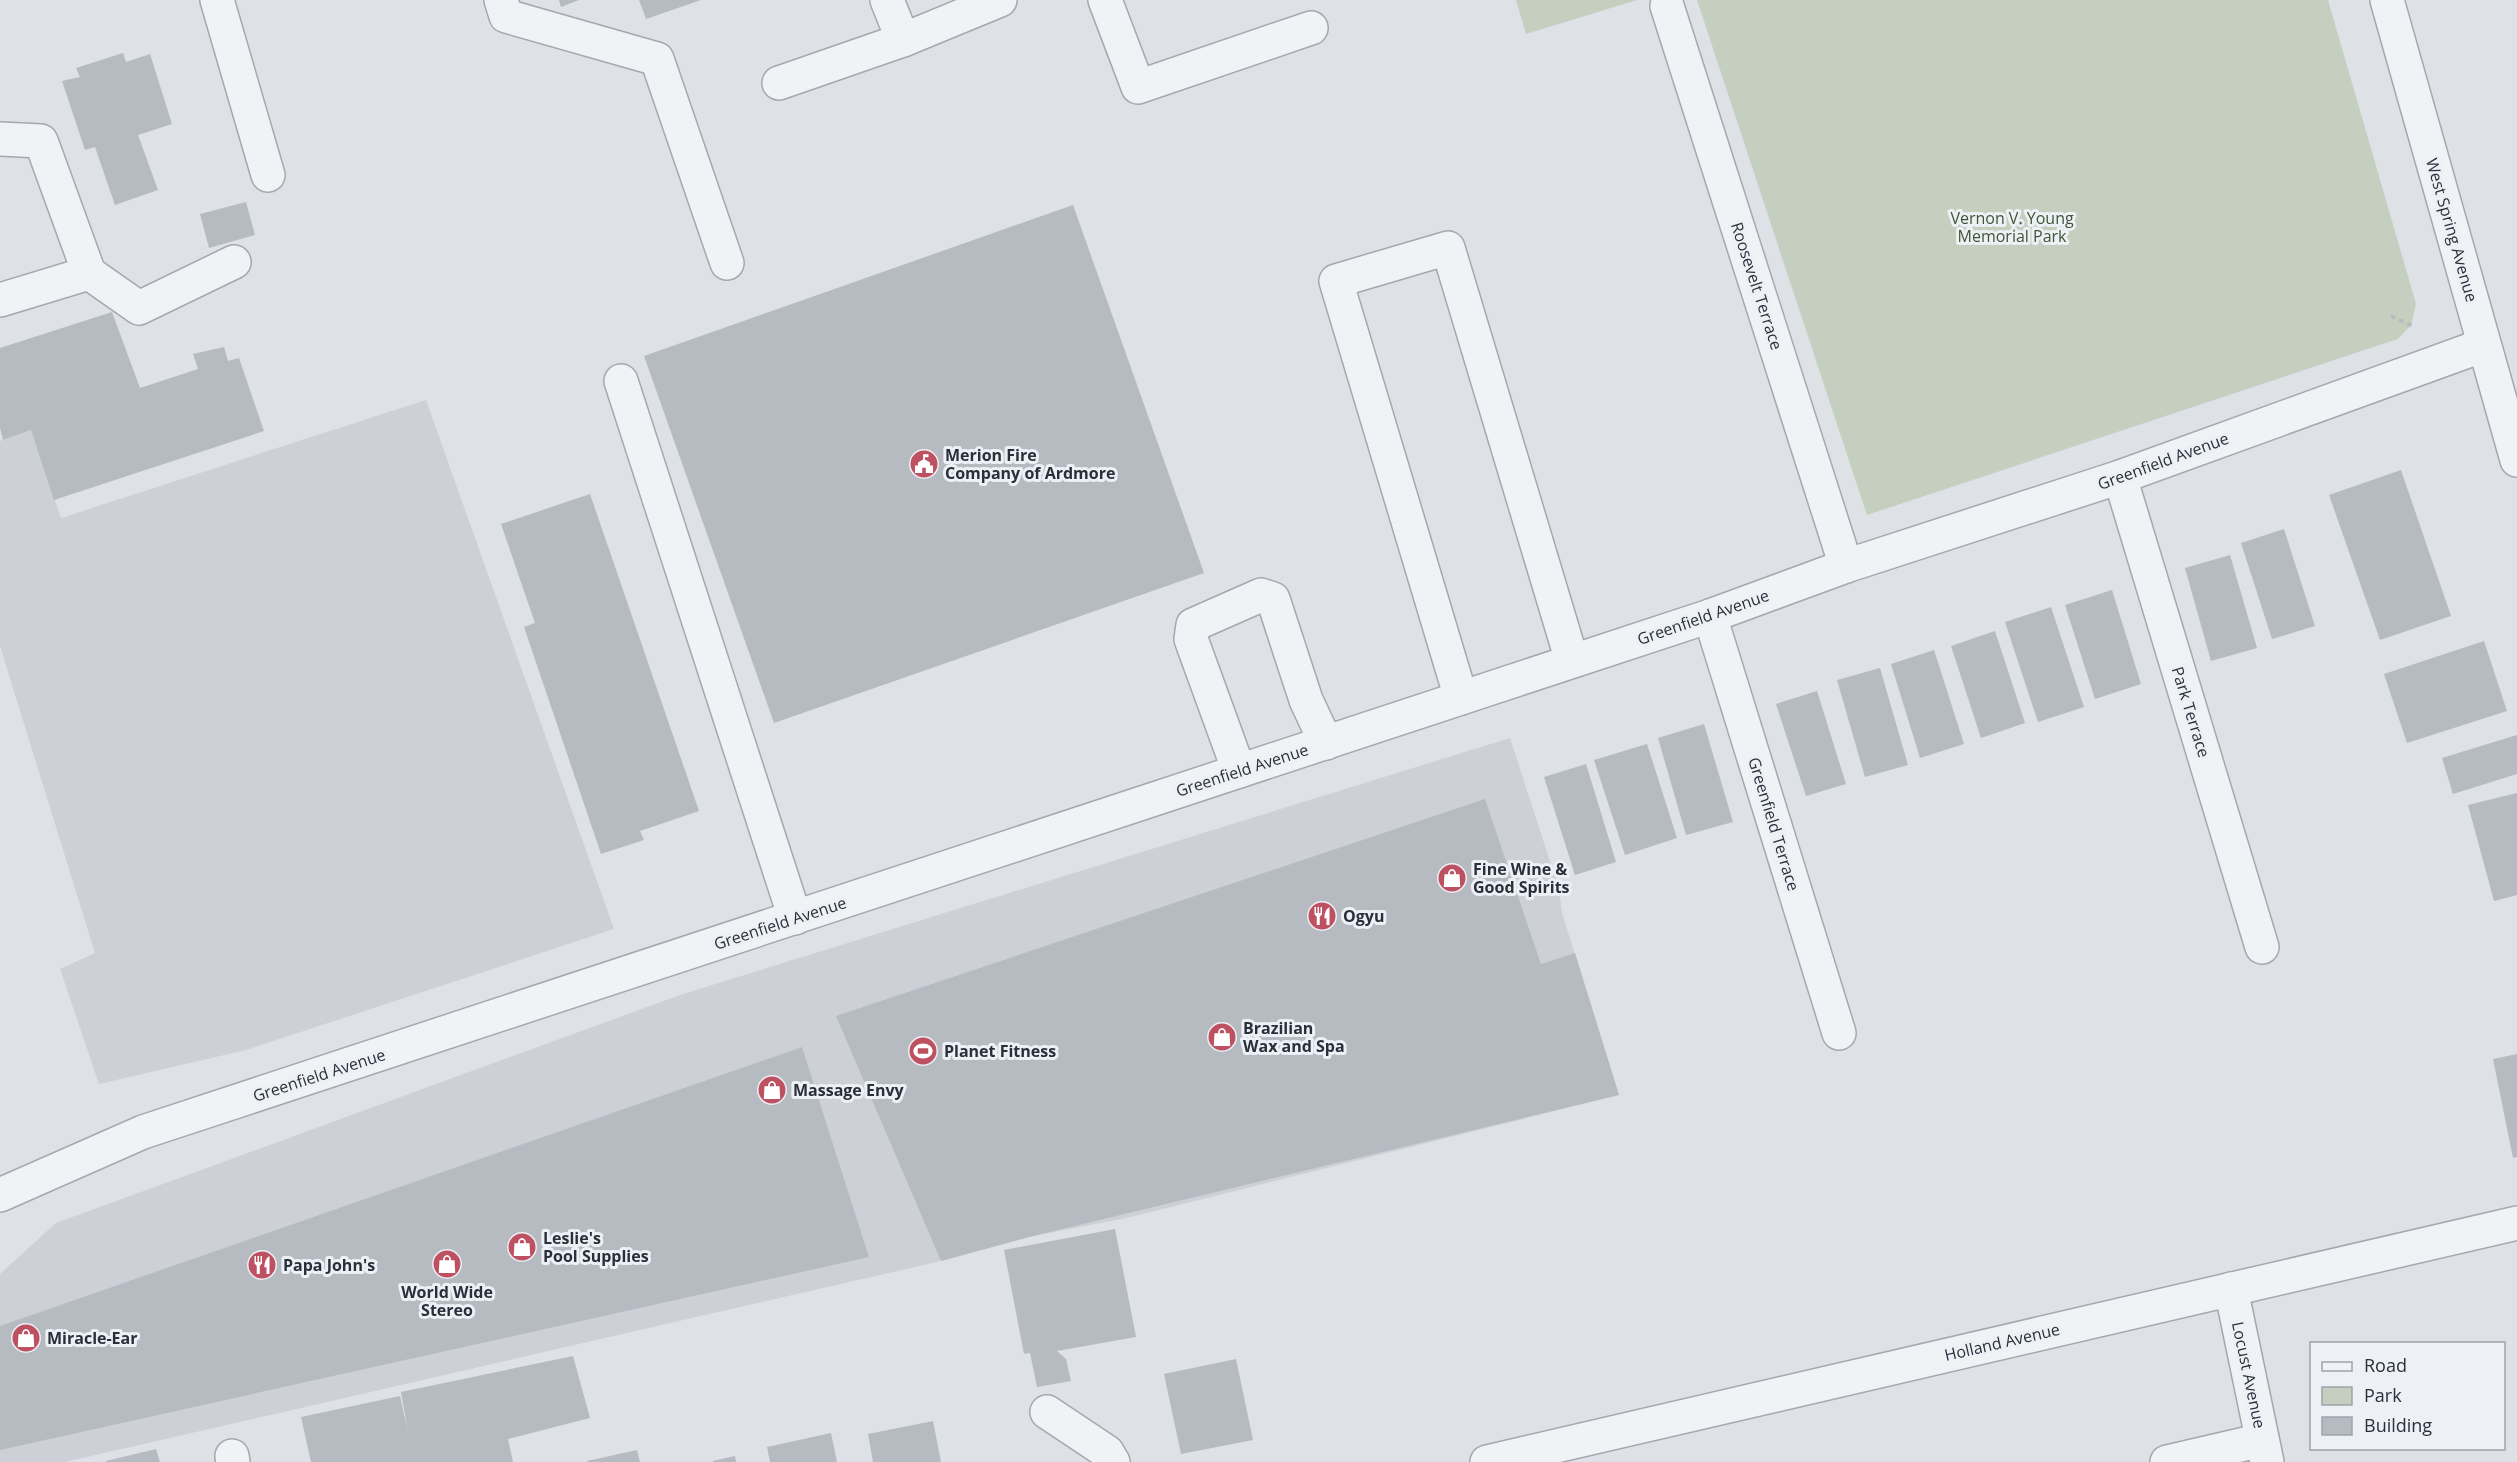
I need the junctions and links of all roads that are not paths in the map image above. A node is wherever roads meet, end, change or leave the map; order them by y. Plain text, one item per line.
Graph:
1 (217, 0) edge
2 (501, 0) edge
3 (886, 0) edge
4 (1000, 0) edge
5 (1105, 0) edge
6 (2391, 1) edge
7 (1667, 6) dead end
8 (1311, 28) dead end
9 (903, 40) junction
10 (779, 84) dead end
11 (0, 138) edge
12 (268, 175) dead end
13 (234, 262) dead end
14 (727, 263) dead end
15 (89, 273) junction
16 (0, 300) edge
17 (2484, 345) junction
18 (621, 381) dead end
19 (2517, 460) edge
20 (2120, 477) junction
21 (1846, 566) junction
22 (1710, 616) junction
23 (1572, 661) junction
24 (1461, 698) junction
25 (1326, 742) junction
26 (1239, 771) junction
27 (795, 918) junction
28 (2262, 947) dead end
29 (1839, 1033) dead end
30 (0, 1195) edge
31 (2517, 1223) edge
32 (2231, 1289) junction
33 (1047, 1412) dead end
34 (2264, 1451) edge
35 (1113, 1462) edge
36 (1487, 1462) edge
37 (2167, 1462) edge

1 - 12 street
2 - 14 street
3 - 9 street
4 - 9 street
5 - 8 street
6 - 17 street, West Spring Avenue
7 - 21 street, Roosevelt Terrace
9 - 10 street
11 - 15 street
13 - 15 street
15 - 16 street
17 - 19 street, West Spring Avenue
17 - 20 street, Greenfield Avenue
18 - 27 street
20 - 21 street, Greenfield Avenue
20 - 28 street, Park Terrace
21 - 22 street, Greenfield Avenue
22 - 23 street, Greenfield Avenue
22 - 29 street, Greenfield Terrace
23 - 24 street, Greenfield Avenue
23 - 24 street
24 - 25 street, Greenfield Avenue
25 - 26 street, Greenfield Avenue
25 - 26 street
26 - 27 street, Greenfield Avenue
27 - 30 street, Greenfield Avenue
31 - 32 street, Holland Avenue
32 - 34 street, Locust Avenue
32 - 36 street, Holland Avenue
33 - 35 street
34 - 37 street

